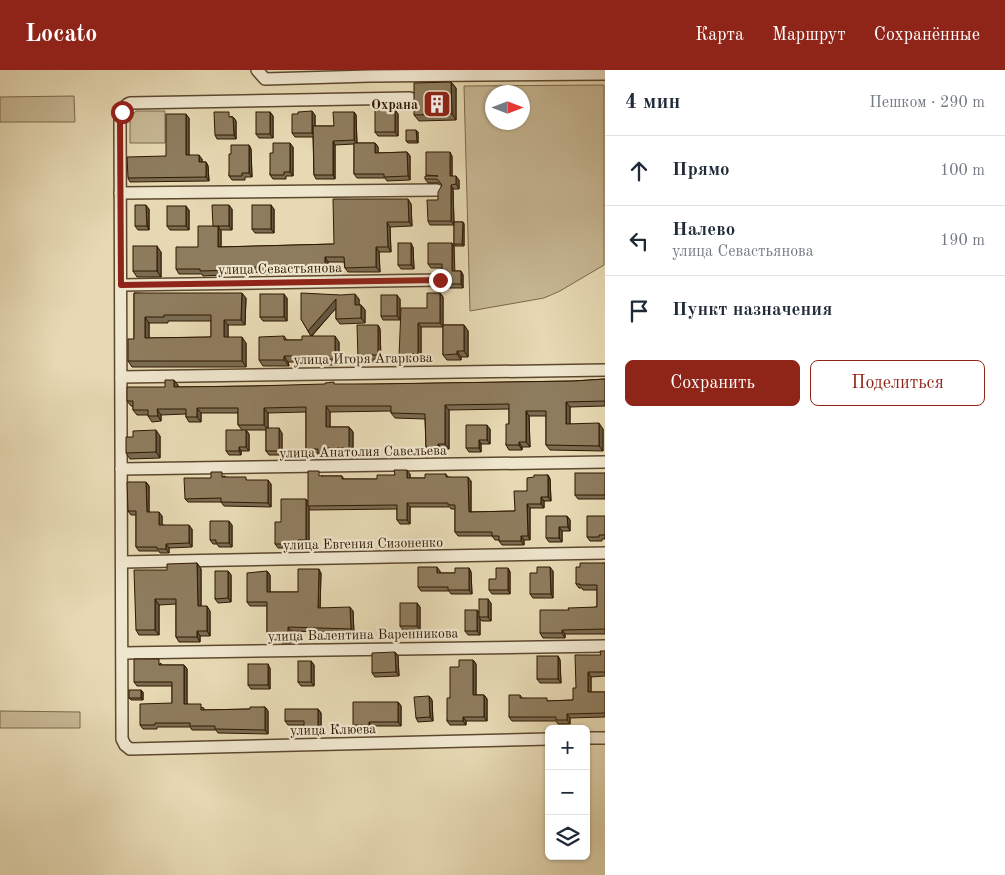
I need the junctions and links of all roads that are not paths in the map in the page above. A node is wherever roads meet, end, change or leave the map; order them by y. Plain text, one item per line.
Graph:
1 (257, 70) edge
2 (605, 74) edge
3 (410, 98) dead end
4 (437, 190) edge
5 (120, 193) junction
6 (440, 280) dead end
7 (121, 285) junction
8 (605, 370) edge
9 (121, 377) junction
10 (605, 462) edge
11 (121, 469) junction
12 (605, 554) edge
13 (122, 562) junction
14 (605, 646) edge
15 (122, 653) junction
16 (590, 738) edge
17 (605, 738) edge
18 (545, 739) edge

1 - 2 street
3 - 5 street
4 - 5 street
5 - 7 street
6 - 7 street, улица Севастьянова
7 - 9 street
8 - 9 street, улица Игоря Агаркова
9 - 11 street
10 - 11 street, улица Анатолия Савельева
11 - 13 street
12 - 13 street, улица Евгения Сизоненко
13 - 15 street
14 - 15 street, улица Валентина Варенникова
15 - 18 street, улица Клюева
16 - 17 street

